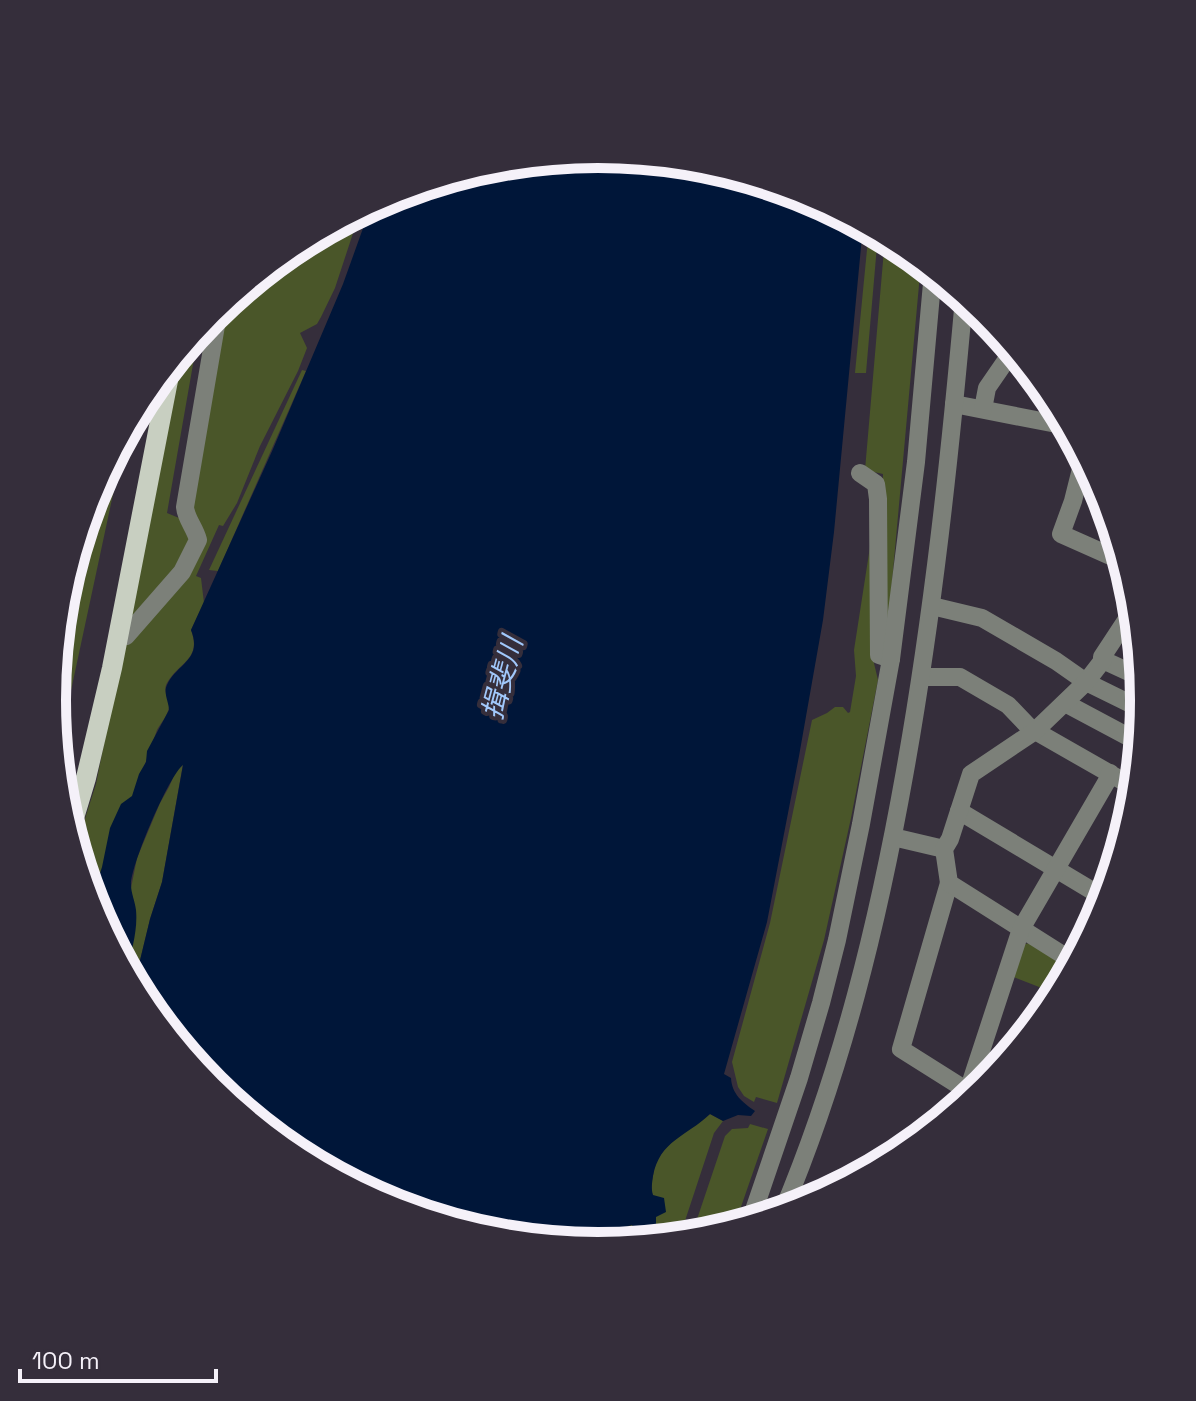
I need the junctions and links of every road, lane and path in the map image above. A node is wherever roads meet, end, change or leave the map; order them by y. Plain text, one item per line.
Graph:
1 (932, 286) edge
2 (963, 313) edge
3 (215, 332) edge
4 (1006, 360) edge
5 (166, 391) edge
6 (954, 404) junction
7 (983, 409) junction
8 (1051, 423) edge
9 (860, 473) dead end
10 (1080, 475) edge
11 (1110, 556) edge
12 (932, 606) junction
13 (1125, 630) edge
14 (118, 636) junction
15 (891, 659) junction
16 (1103, 660) junction
17 (1129, 672) edge
18 (922, 677) junction
19 (1086, 682) junction
20 (1130, 702) edge
21 (1065, 703) junction
22 (1035, 731) junction
23 (1129, 737) edge
24 (1110, 773) junction
25 (1123, 781) edge
26 (77, 808) edge
27 (959, 811) junction
28 (893, 837) junction
29 (944, 849) junction
30 (1057, 870) junction
31 (949, 883) junction
32 (1094, 892) edge
33 (1021, 929) junction
34 (1065, 956) edge
35 (976, 1075) edge
36 (960, 1090) edge
37 (788, 1197) edge
38 (755, 1208) edge

1 - 15 street
2 - 6 street
3 - 14 street
4 - 7 street
5 - 14 main road
6 - 7 street
6 - 12 street
7 - 8 street
9 - 15 street
10 - 11 street
12 - 18 street
12 - 19 street
13 - 16 street
14 - 26 main road
15 - 38 street
16 - 17 street
16 - 19 street
18 - 22 street
18 - 28 street
19 - 20 street
19 - 21 street
21 - 22 street
21 - 23 street
22 - 24 street
22 - 27 street
24 - 25 street
24 - 30 street
27 - 29 street
27 - 30 street
28 - 29 street
28 - 37 street
29 - 31 street
30 - 32 street
30 - 33 street
31 - 33 street
31 - 36 street
33 - 34 street
33 - 35 street

